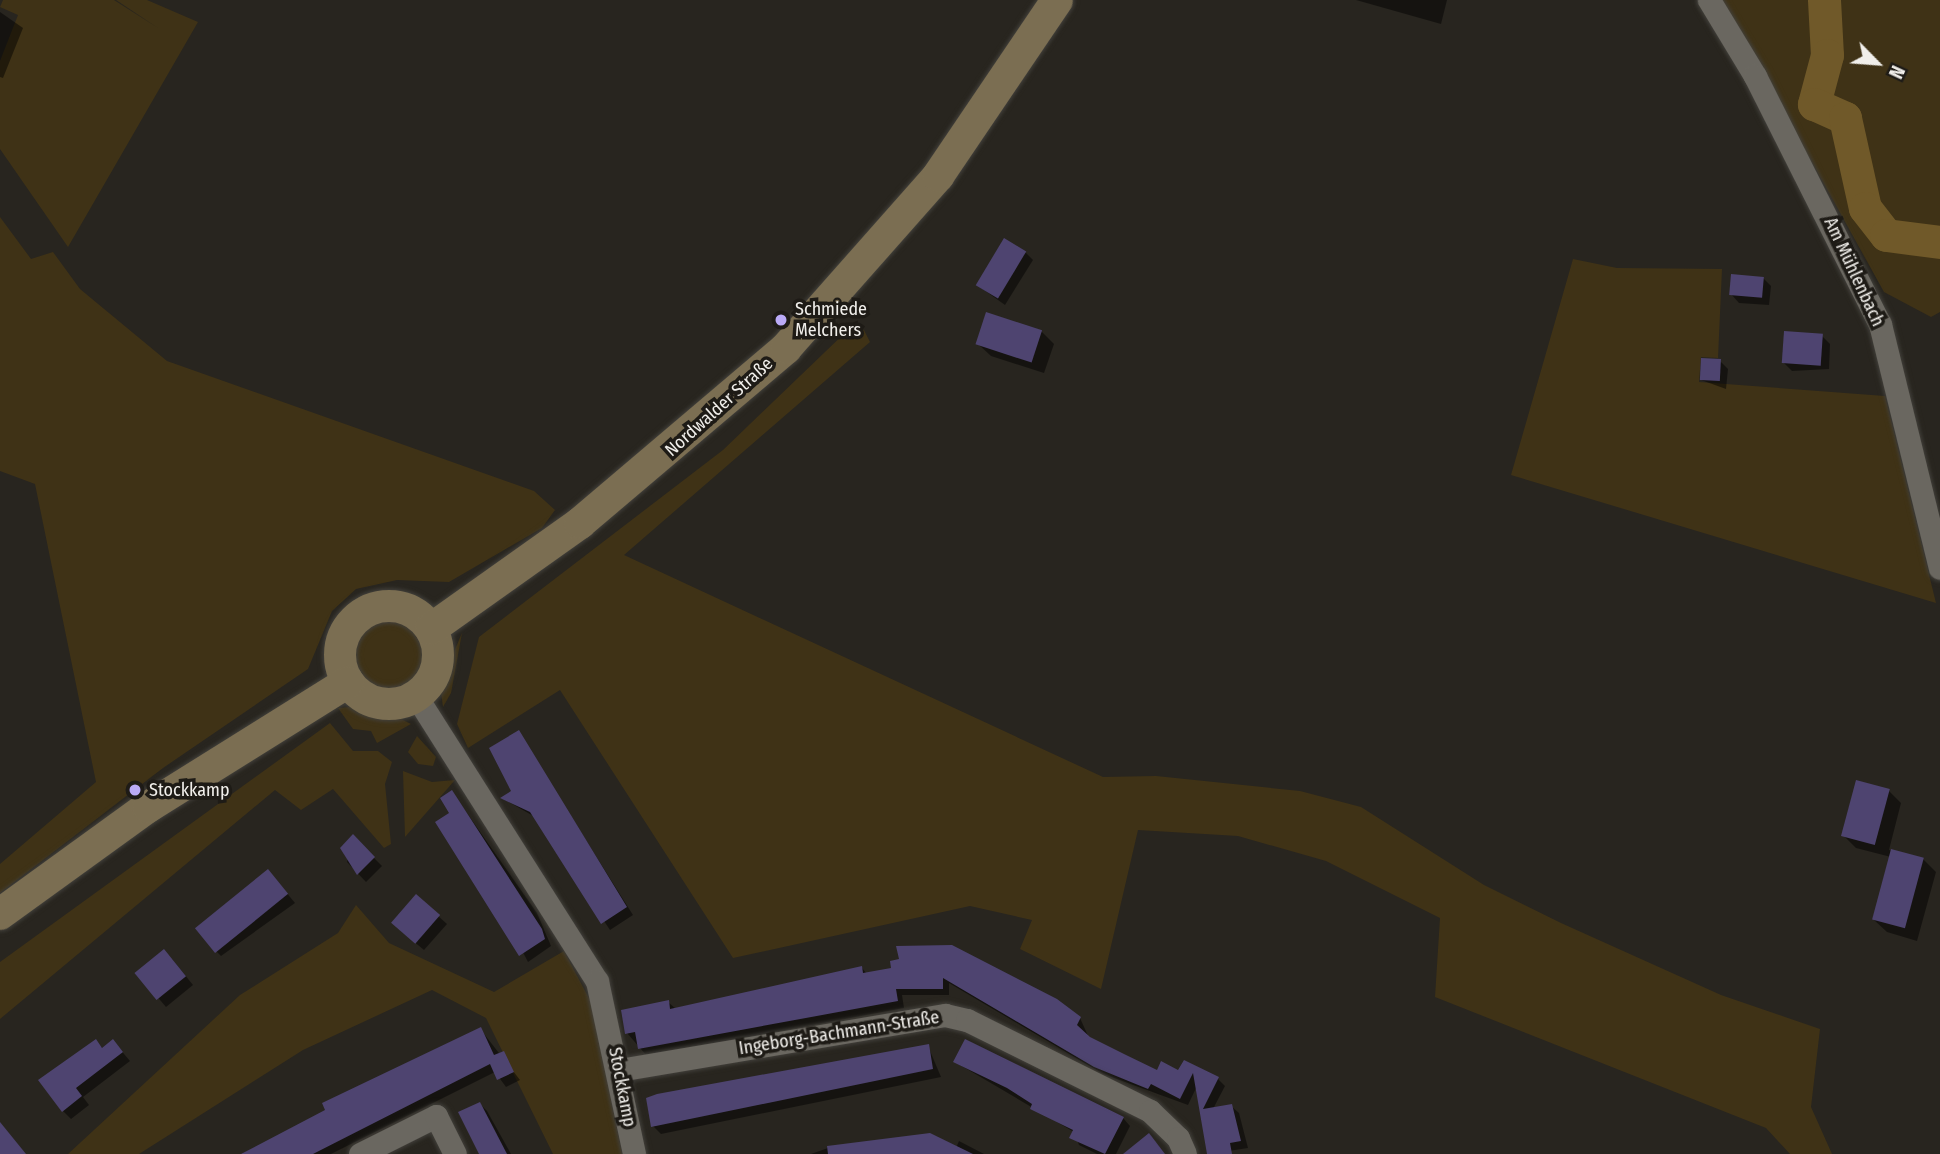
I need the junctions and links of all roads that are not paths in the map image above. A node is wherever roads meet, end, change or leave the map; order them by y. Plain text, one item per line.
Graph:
1 (1057, 0) edge
2 (1709, 0) edge
3 (1940, 568) edge
4 (431, 629) junction
5 (348, 682) junction
6 (416, 696) junction
7 (0, 914) edge
8 (619, 1070) junction
9 (360, 1154) edge
10 (455, 1154) edge
11 (634, 1154) edge
12 (1185, 1154) edge

1 - 4 main road, Nordwalder Straße
2 - 3 street, Am Mühlenbach
4 - 5 main road
4 - 6 main road
5 - 6 main road
5 - 7 main road
6 - 8 street, Stockkamp
8 - 11 street, Stockkamp
8 - 12 street, Ingeborg-Bachmann-Straße
9 - 10 street

